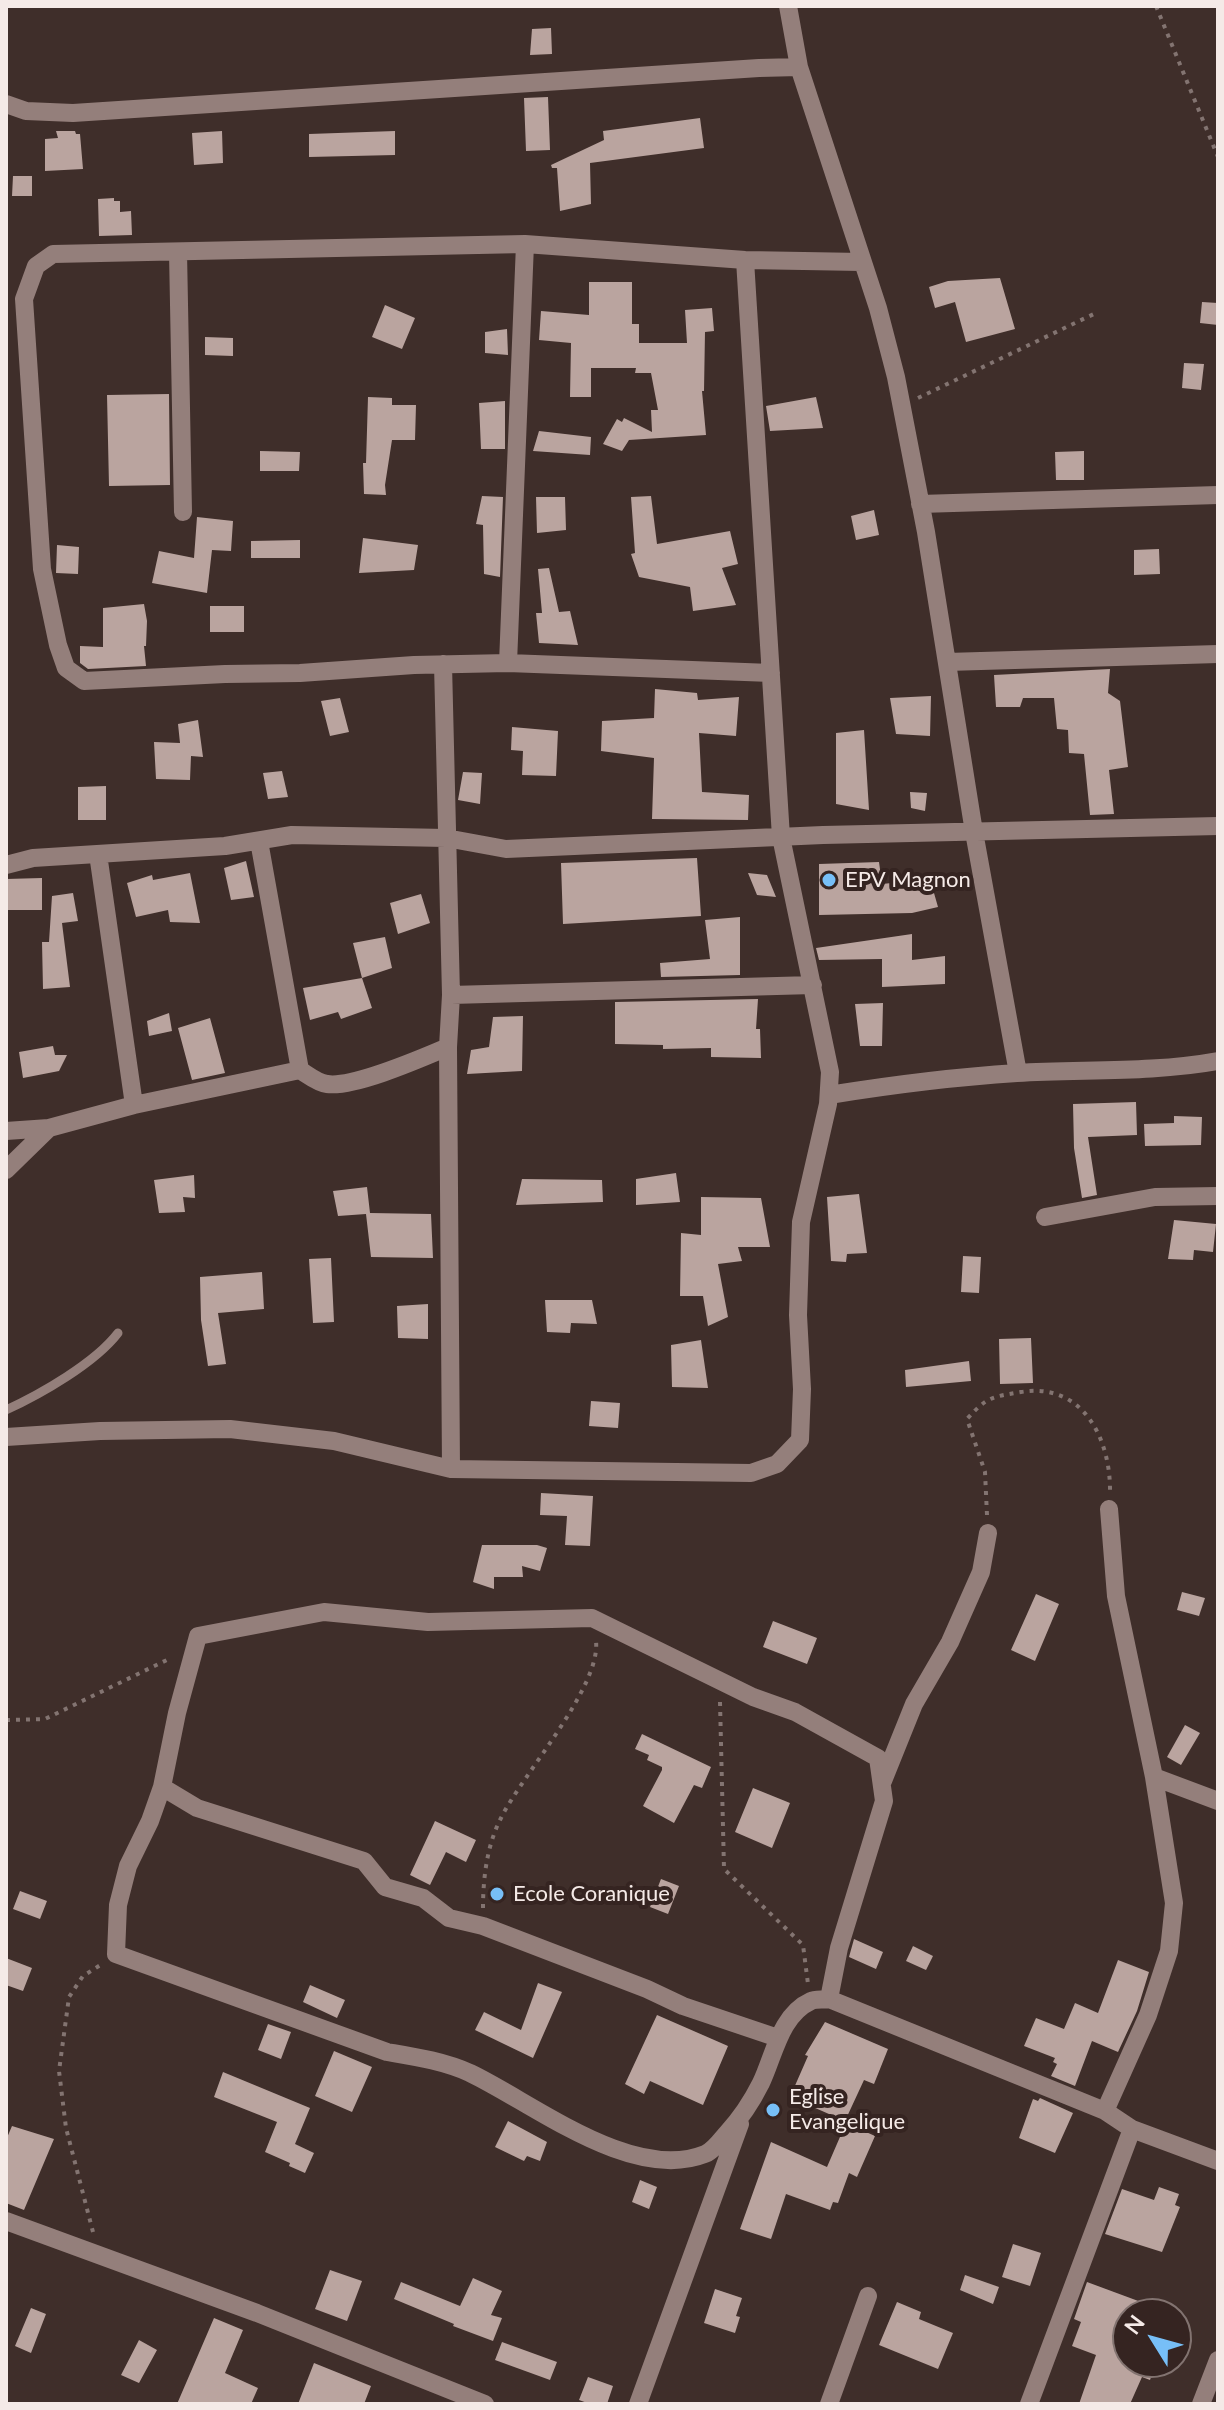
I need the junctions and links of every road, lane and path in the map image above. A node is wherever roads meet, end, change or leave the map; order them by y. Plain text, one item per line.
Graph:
1 (788, 6) edge
2 (1156, 6) edge
3 (799, 67) junction
4 (6, 104) edge
5 (1218, 157) edge
6 (525, 244) junction
7 (178, 252) junction
8 (745, 260) junction
9 (862, 262) junction
10 (1098, 312) dead end
11 (901, 406) junction
12 (1218, 495) edge
13 (920, 504) junction
14 (183, 512) dead end
15 (1218, 654) edge
16 (947, 662) junction
17 (508, 663) junction
18 (443, 664) junction
19 (771, 673) junction
20 (1218, 826) edge
21 (974, 832) junction
22 (781, 837) junction
23 (446, 838) junction
24 (259, 841) junction
25 (98, 854) junction
26 (6, 865) edge
27 (813, 985) junction
28 (451, 995) junction
29 (448, 1047) junction
30 (1218, 1061) edge
31 (300, 1070) junction
32 (1018, 1073) junction
33 (829, 1095) junction
34 (134, 1105) junction
35 (49, 1128) junction
36 (6, 1131) edge
37 (6, 1170) edge
38 (1218, 1196) edge
39 (1045, 1217) dead end
40 (118, 1333) dead end
41 (6, 1410) edge
42 (6, 1437) edge
43 (451, 1469) junction
44 (1109, 1509) joint
45 (988, 1533) joint
46 (592, 1618) junction
47 (198, 1636) junction
48 (719, 1680) junction
49 (6, 1720) edge
50 (1154, 1777) junction
51 (883, 1781) junction
52 (162, 1787) junction
53 (1218, 1801) edge
54 (483, 1926) junction
55 (116, 1954) junction
56 (820, 2000) junction
57 (778, 2038) junction
58 (745, 2110) junction
59 (1105, 2111) junction
60 (1132, 2129) junction
61 (1218, 2161) edge
62 (6, 2221) edge
63 (98, 2254) junction
64 (868, 2296) dead end
65 (1218, 2360) edge
66 (451, 2398) edge
67 (485, 2404) edge
68 (638, 2404) edge
69 (829, 2404) edge
70 (1029, 2404) edge
71 (1201, 2404) edge

1 - 3 street
2 - 5 path
3 - 4 street
3 - 9 street
6 - 7 street
6 - 8 street
6 - 17 street
7 - 14 street
7 - 18 street
8 - 9 street
8 - 19 street
9 - 11 street
10 - 11 path
11 - 13 street
12 - 13 street
13 - 16 street
15 - 16 street
16 - 21 street
17 - 18 street
17 - 19 street
18 - 23 street
19 - 22 street
20 - 21 street
21 - 22 street
21 - 32 street
22 - 23 street
22 - 27 street
23 - 24 street
23 - 28 street
24 - 25 street
24 - 31 street
25 - 26 street
25 - 34 street
27 - 28 street
27 - 33 street
28 - 29 street
29 - 31 street
29 - 43 street
30 - 32 street
31 - 34 street
32 - 33 street
33 - 43 street
34 - 35 street
35 - 36 street
35 - 37 street
38 - 39 street
40 - 41 lane
42 - 43 street
44 - 45 path
44 - 50 street
45 - 51 street
46 - 47 street
46 - 48 street
46 - 54 path
47 - 49 path
47 - 52 street
48 - 51 street
48 - 56 path
50 - 53 street
50 - 59 street
51 - 56 street
52 - 54 street
52 - 55 street
54 - 57 street
55 - 58 street
55 - 63 path
56 - 57 street
56 - 59 street
57 - 58 street
58 - 68 street
59 - 60 street
60 - 61 street
60 - 70 street
62 - 63 street
63 - 66 street
64 - 69 street
65 - 71 street
66 - 67 street

